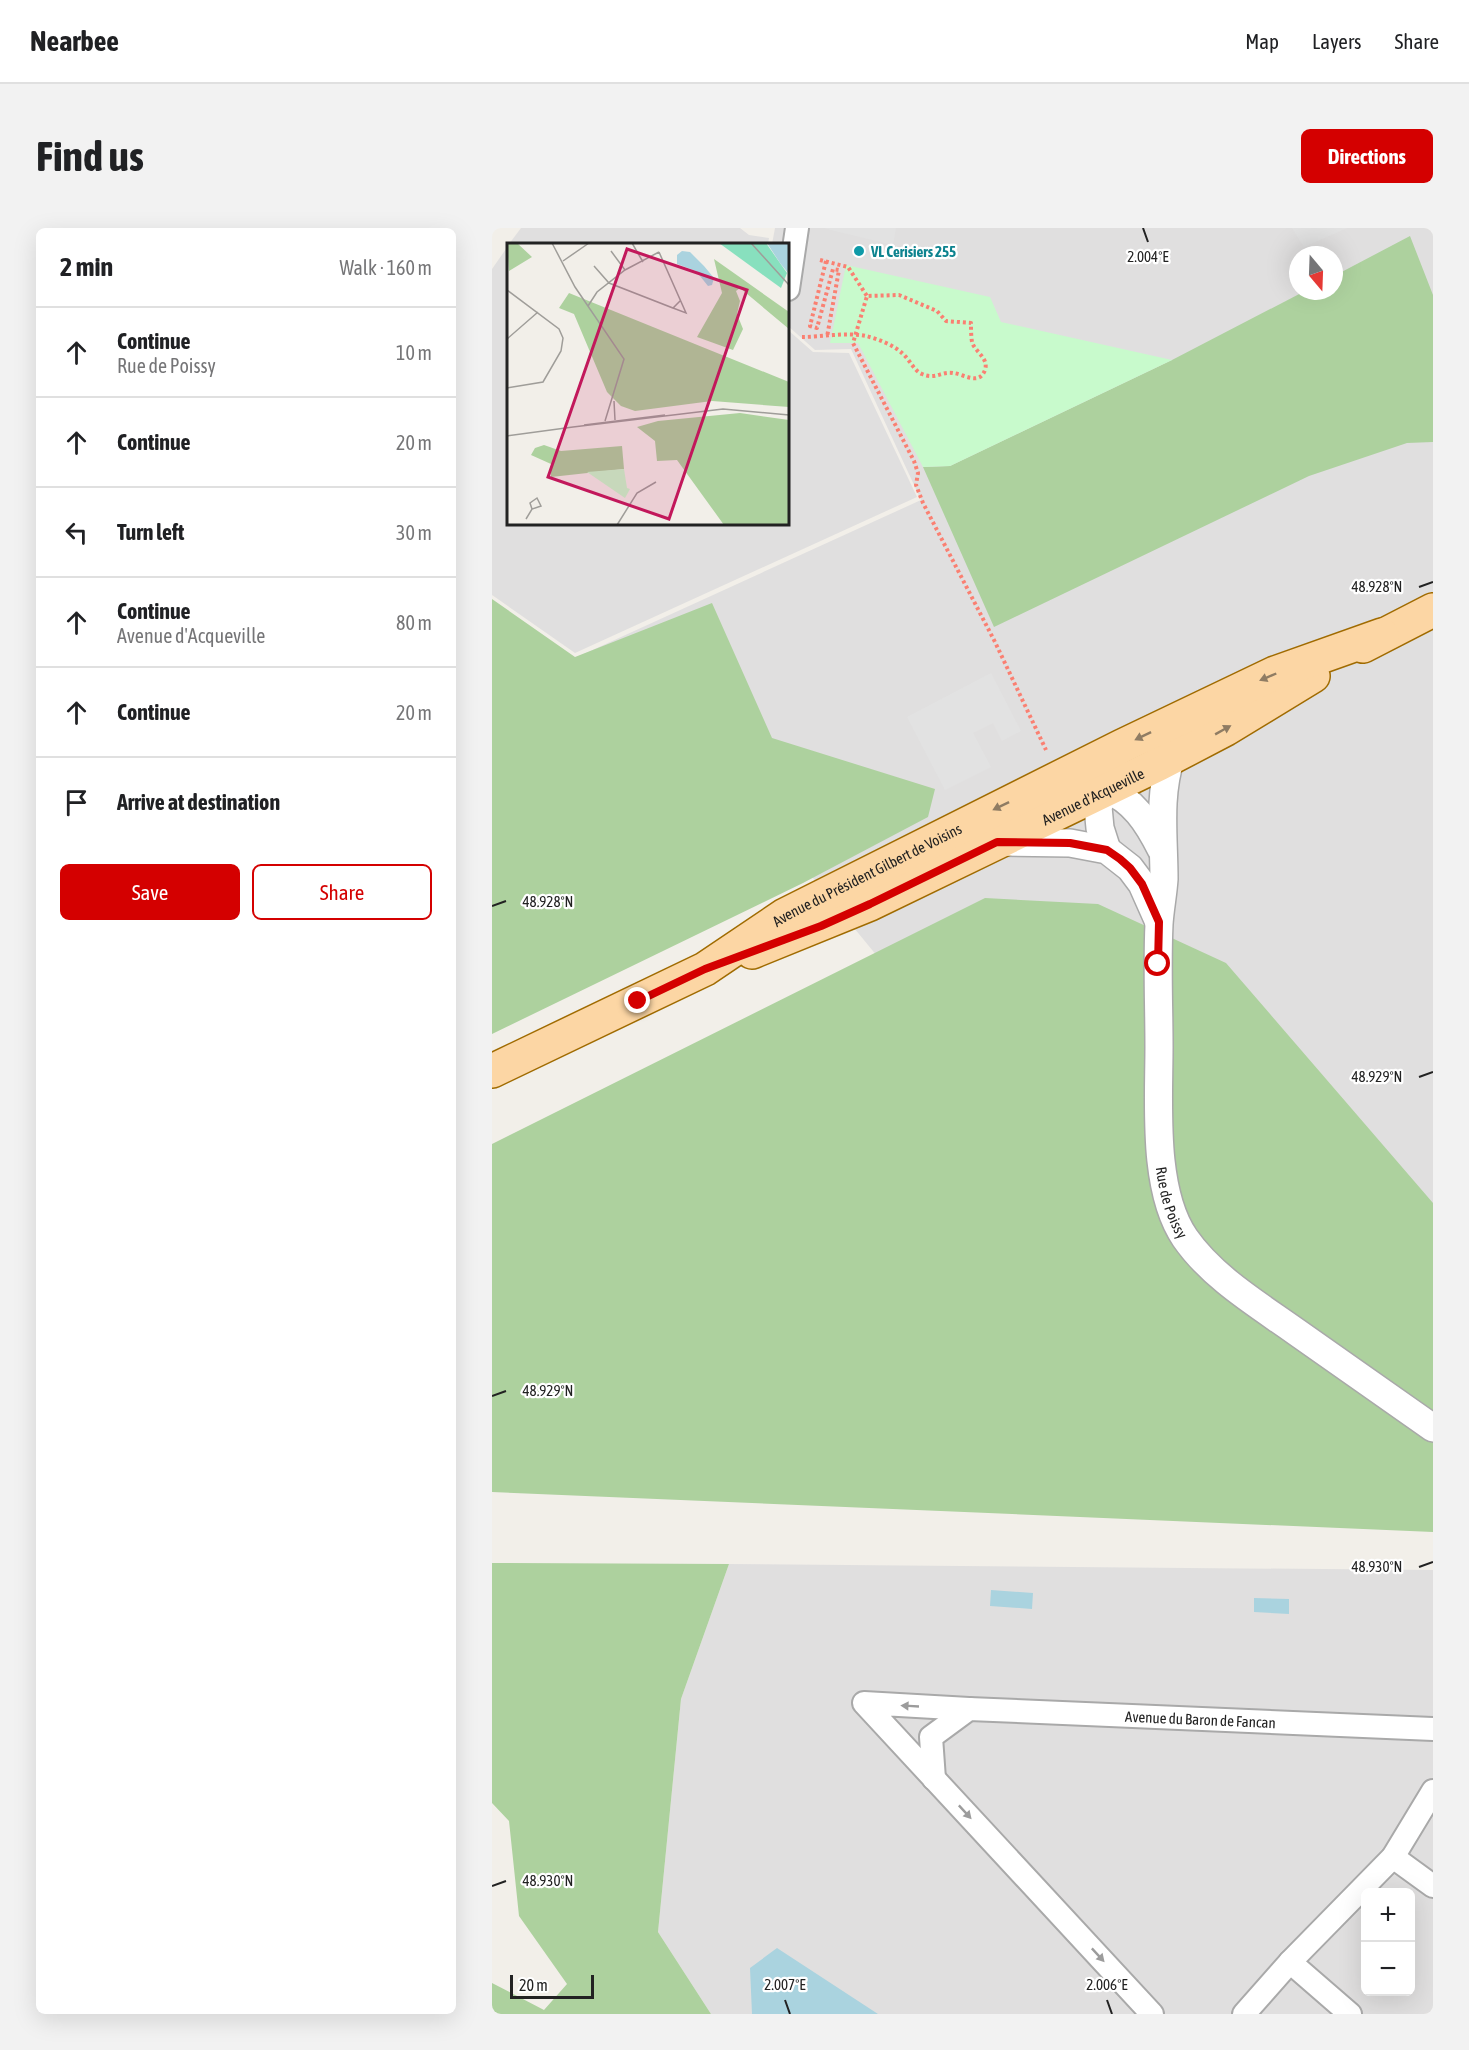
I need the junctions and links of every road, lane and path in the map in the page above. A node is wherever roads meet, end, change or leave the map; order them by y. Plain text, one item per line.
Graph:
1 (797, 228) edge
2 (820, 260) dead end
3 (826, 261) junction
4 (789, 282) edge
5 (867, 296) junction
6 (856, 334) junction
7 (802, 337) dead end
8 (827, 337) junction
9 (1433, 610) edge
10 (1382, 635) junction
11 (1171, 757) junction
12 (1051, 768) junction
13 (1098, 775) junction
14 (997, 842) junction
15 (1107, 850) junction
16 (1163, 853) junction
17 (1159, 922) junction
18 (705, 969) junction
19 (492, 1071) edge
20 (1433, 1428) edge
21 (969, 1709) junction
22 (1433, 1729) edge
23 (934, 1779) junction
24 (1433, 1791) edge
25 (1393, 1857) junction
26 (1433, 1886) edge
27 (1290, 1962) junction
28 (1152, 2014) edge
29 (1244, 2014) edge
30 (1350, 2014) edge

1 - 4 street
2 - 3 path
3 - 5 path
3 - 8 path
5 - 6 path
5 - 6 path
6 - 8 path
6 - 12 path
7 - 8 path
9 - 10 main road, Avenue d'Acqueville
11 -> 10 main road, Avenue d'Acqueville
10 -> 13 main road
11 - 13 main road, Avenue d'Acqueville
11 - 16 street, Rue de Poissy
12 - 13 main road, Avenue du Président Gilbert de Voisins
12 -> 18 main road, Avenue du Président Gilbert de Voisins
13 - 14 main road, Avenue d'Acqueville
13 - 15 street
13 - 16 street
14 - 15 street
14 - 18 main road, Avenue d'Acqueville
15 - 17 street
16 - 17 street, Rue de Poissy
17 - 20 street, Rue de Poissy
18 - 19 main road, Avenue du Président Gilbert de Voisins
21 - 22 street, Avenue du Baron de Fancan
21 - 23 street
21 -> 23 street, Avenue du Baron de Fancan
23 -> 28 street, Avenue du Baron de Fancan
24 - 25 street
25 - 26 street
25 - 27 street
27 - 29 street
27 - 30 street

